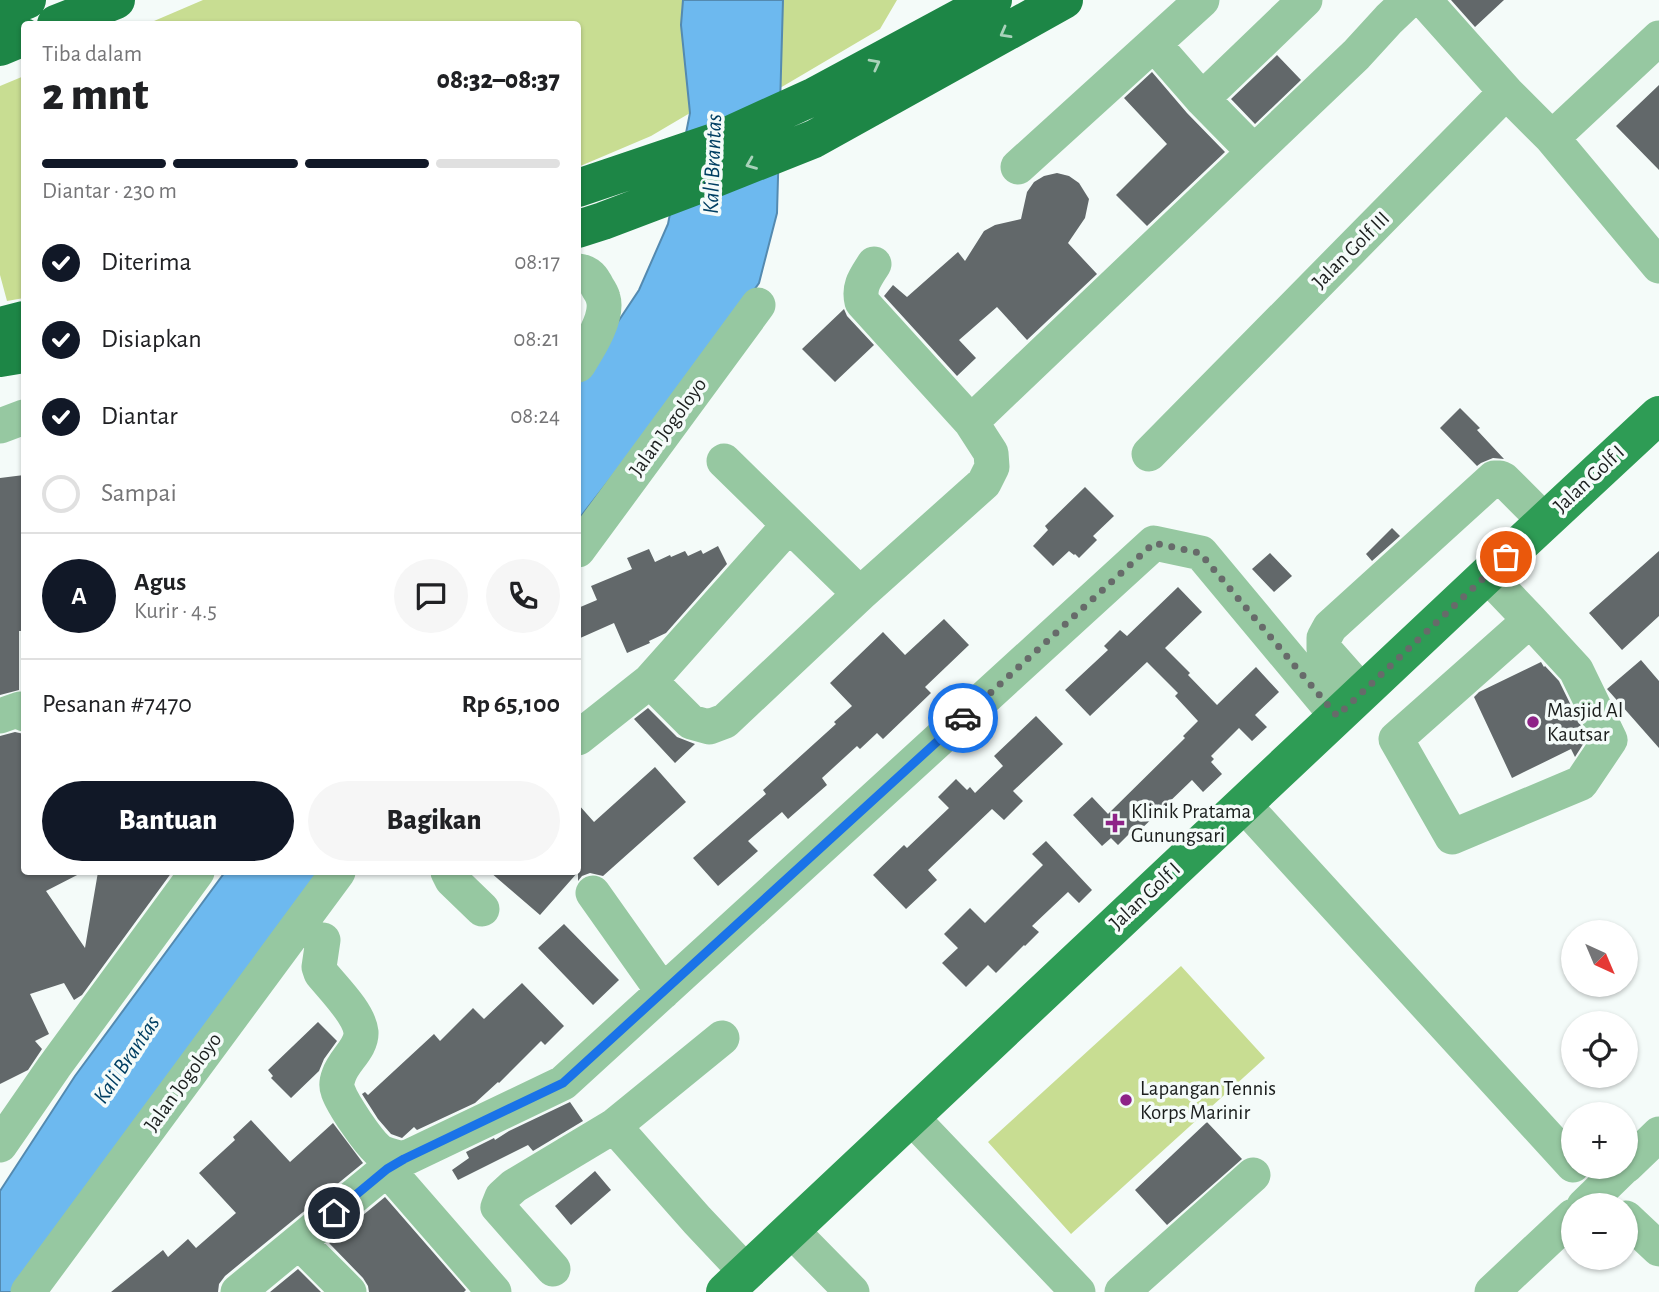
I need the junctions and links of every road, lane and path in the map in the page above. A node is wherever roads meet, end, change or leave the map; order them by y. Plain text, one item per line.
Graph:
1 (27, 0) edge
2 (116, 0) edge
3 (993, 0) edge
4 (1064, 0) edge
5 (1202, 0) edge
6 (1305, 0) edge
7 (1409, 0) edge
8 (1424, 0) edge
9 (0, 10) edge
10 (64, 21) edge
11 (21, 38) edge
12 (1659, 38) edge
13 (1154, 44) junction
14 (0, 47) edge
15 (1506, 92) junction
16 (1202, 99) junction
17 (1552, 138) junction
18 (1254, 152) junction
19 (1018, 167) dead end
20 (581, 187) edge
21 (590, 225) edge
22 (874, 264) dead end
23 (1659, 267) edge
24 (585, 275) edge
25 (758, 305) dead end
26 (21, 321) edge
27 (0, 326) edge
28 (21, 354) edge
29 (0, 358) edge
30 (581, 360) edge
31 (1659, 415) edge
32 (21, 418) edge
33 (971, 422) junction
34 (0, 426) edge
35 (1149, 454) dead end
36 (724, 460) dead end
37 (1545, 521) junction
38 (789, 525) junction
39 (581, 539) edge
40 (1487, 575) junction
41 (860, 594) junction
42 (1530, 620) junction
43 (650, 681) junction
44 (1350, 704) junction
45 (581, 736) edge
46 (1243, 804) junction
47 (195, 875) edge
48 (336, 875) edge
49 (450, 875) edge
50 (593, 893) dead end
51 (482, 909) dead end
52 (323, 940) dead end
53 (663, 992) junction
54 (722, 1038) dead end
55 (911, 1117) junction
56 (614, 1126) junction
57 (1659, 1134) edge
58 (0, 1146) edge
59 (1638, 1154) edge
60 (395, 1164) junction
61 (1253, 1175) dead end
62 (1589, 1187) edge
63 (1561, 1227) edge
64 (1638, 1229) edge
65 (791, 1230) junction
66 (299, 1242) junction
67 (1659, 1249) edge
68 (553, 1269) dead end
69 (735, 1282) edge
70 (28, 1292) edge
71 (239, 1292) edge
72 (349, 1292) edge
73 (494, 1292) edge
74 (852, 1292) edge
75 (1078, 1292) edge
76 (1122, 1292) edge
77 (1492, 1292) edge

1 - 9 highway
2 - 10 highway
20 -> 3 highway
4 -> 21 highway
5 - 13 street
6 - 16 street
7 - 18 street
8 - 15 street
11 - 14 highway
12 - 17 street
13 - 16 street
13 - 19 street
15 - 17 street
15 - 35 street, Jalan Golf III
16 - 18 street
17 - 23 street
18 - 33 street
22 - 33 street
24 - 30 street
25 - 39 street, Jalan Jogoloyo
26 - 27 highway
28 - 29 highway
31 - 37 main road, Jalan Golf I
32 - 34 street
33 - 41 street
36 - 38 street
37 - 40 main road, Jalan Golf I
37 - 44 street
38 - 41 street
38 - 43 street
40 - 42 street
40 - 44 main road, Jalan Golf I
41 - 43 street
42 - 42 street
43 - 45 street
44 - 46 main road, Jalan Golf I
44 - 53 street
46 - 55 main road, Jalan Golf I
46 - 62 street
47 - 58 street
48 - 70 street, Jalan Jogoloyo
49 - 51 street
50 - 53 street
52 - 60 street
53 - 60 street
54 - 56 street
55 - 65 main road, Jalan Golf I
55 - 75 street
56 - 68 street
56 - 69 street
57 - 59 street
60 - 66 street
60 - 73 street
61 - 76 street
63 - 77 street
64 - 67 street
65 - 69 main road, Jalan Golf I
65 - 74 street
66 - 71 street
66 - 72 street

